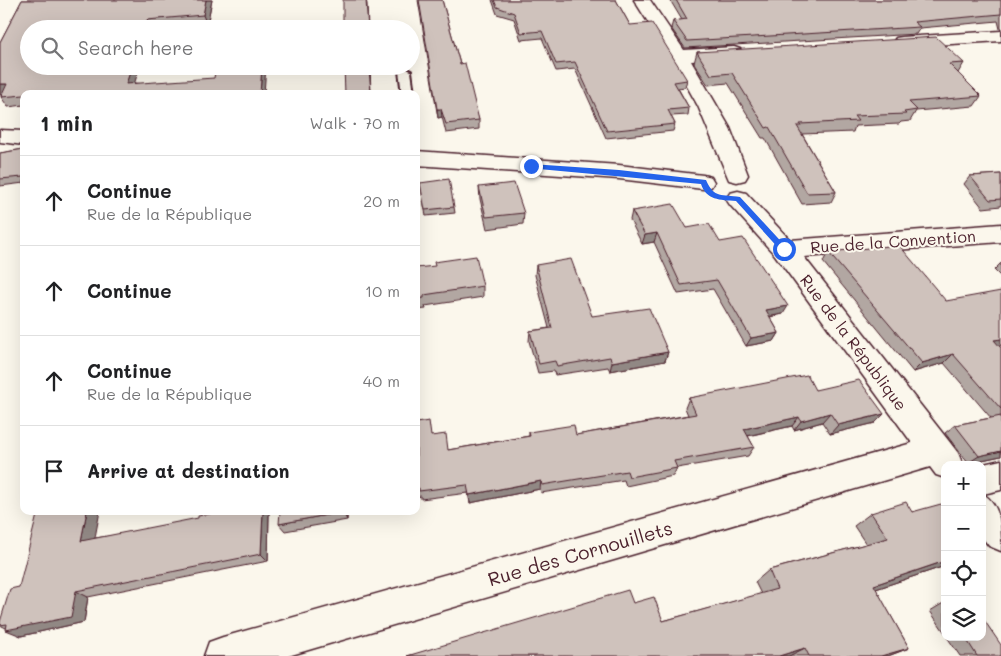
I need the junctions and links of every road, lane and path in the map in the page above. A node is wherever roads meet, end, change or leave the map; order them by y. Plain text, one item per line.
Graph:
1 (642, 0) edge
2 (1001, 36) edge
3 (882, 44) edge
4 (752, 52) edge
5 (678, 56) junction
6 (406, 75) edge
7 (407, 90) edge
8 (0, 136) edge
9 (20, 138) edge
10 (420, 158) edge
11 (737, 187) junction
12 (1001, 233) edge
13 (784, 249) junction
14 (942, 458) edge
15 (1001, 475) edge
16 (986, 478) edge
17 (986, 515) edge
18 (1001, 534) edge
19 (224, 656) edge

1 - 5 street
2 - 3 street
4 - 5 street
5 - 11 street
6 - 7 lane
8 - 9 street
10 - 11 street
11 - 13 street, Rue de la République
12 - 13 street, Rue de la Convention
13 - 14 street, Rue de la République
14 - 19 street, Rue des Cornouillets
15 - 16 street
17 - 18 street

